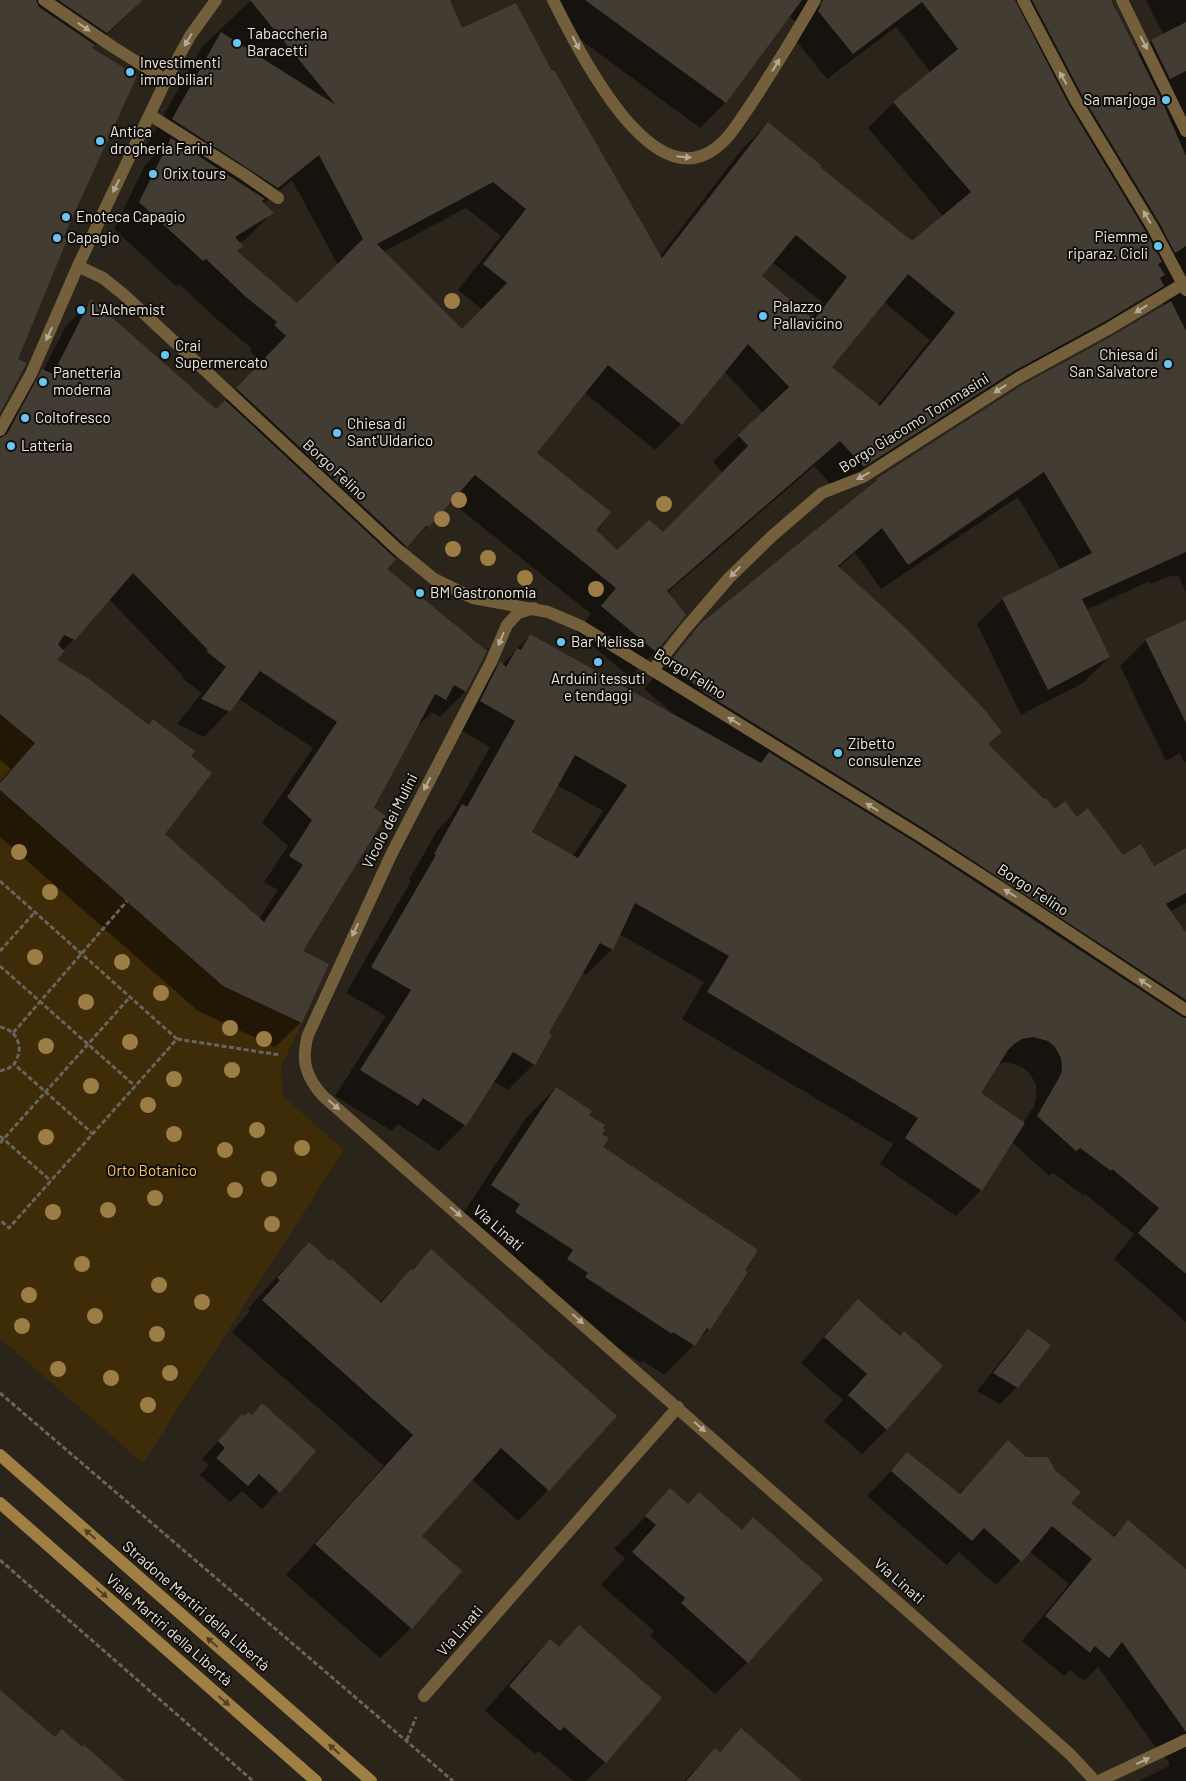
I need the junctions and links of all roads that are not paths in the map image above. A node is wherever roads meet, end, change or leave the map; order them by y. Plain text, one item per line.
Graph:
1 (44, 0) edge
2 (216, 0) edge
3 (554, 0) edge
4 (815, 0) edge
5 (1023, 0) edge
6 (1122, 0) edge
7 (166, 80) junction
8 (150, 115) junction
9 (1186, 131) edge
10 (278, 198) dead end
11 (1186, 260) edge
12 (78, 266) junction
13 (1175, 267) junction
14 (1184, 287) edge
15 (0, 430) edge
16 (534, 608) junction
17 (653, 670) junction
18 (1186, 1010) edge
19 (305, 1061) joint
20 (678, 1407) junction
21 (0, 1455) edge
22 (0, 1503) edge
23 (424, 1696) dead end
24 (1186, 1740) edge
25 (316, 1781) edge
26 (371, 1781) edge
27 (1095, 1781) edge
28 (1099, 1781) edge

1 -> 7 street
2 -> 7 street
3 -> 4 street
13 -> 5 street
6 -> 9 street
7 - 8 street
8 - 10 street
8 -> 12 street
11 - 13 street
12 -> 15 street
12 - 16 street, Borgo Felino
13 - 14 street
14 -> 17 street, Borgo Giacomo Tommasini
16 - 17 street, Borgo Felino
16 -> 19 street, Vicolo dei Mulini
18 -> 17 street, Borgo Felino
19 -> 20 street, Via Linati
20 - 23 street, Via Linati
20 -> 27 street, Via Linati
26 -> 21 main road, Stradone Martiri della Libertà
22 -> 25 main road, Viale Martiri della Libertà
28 -> 24 street

